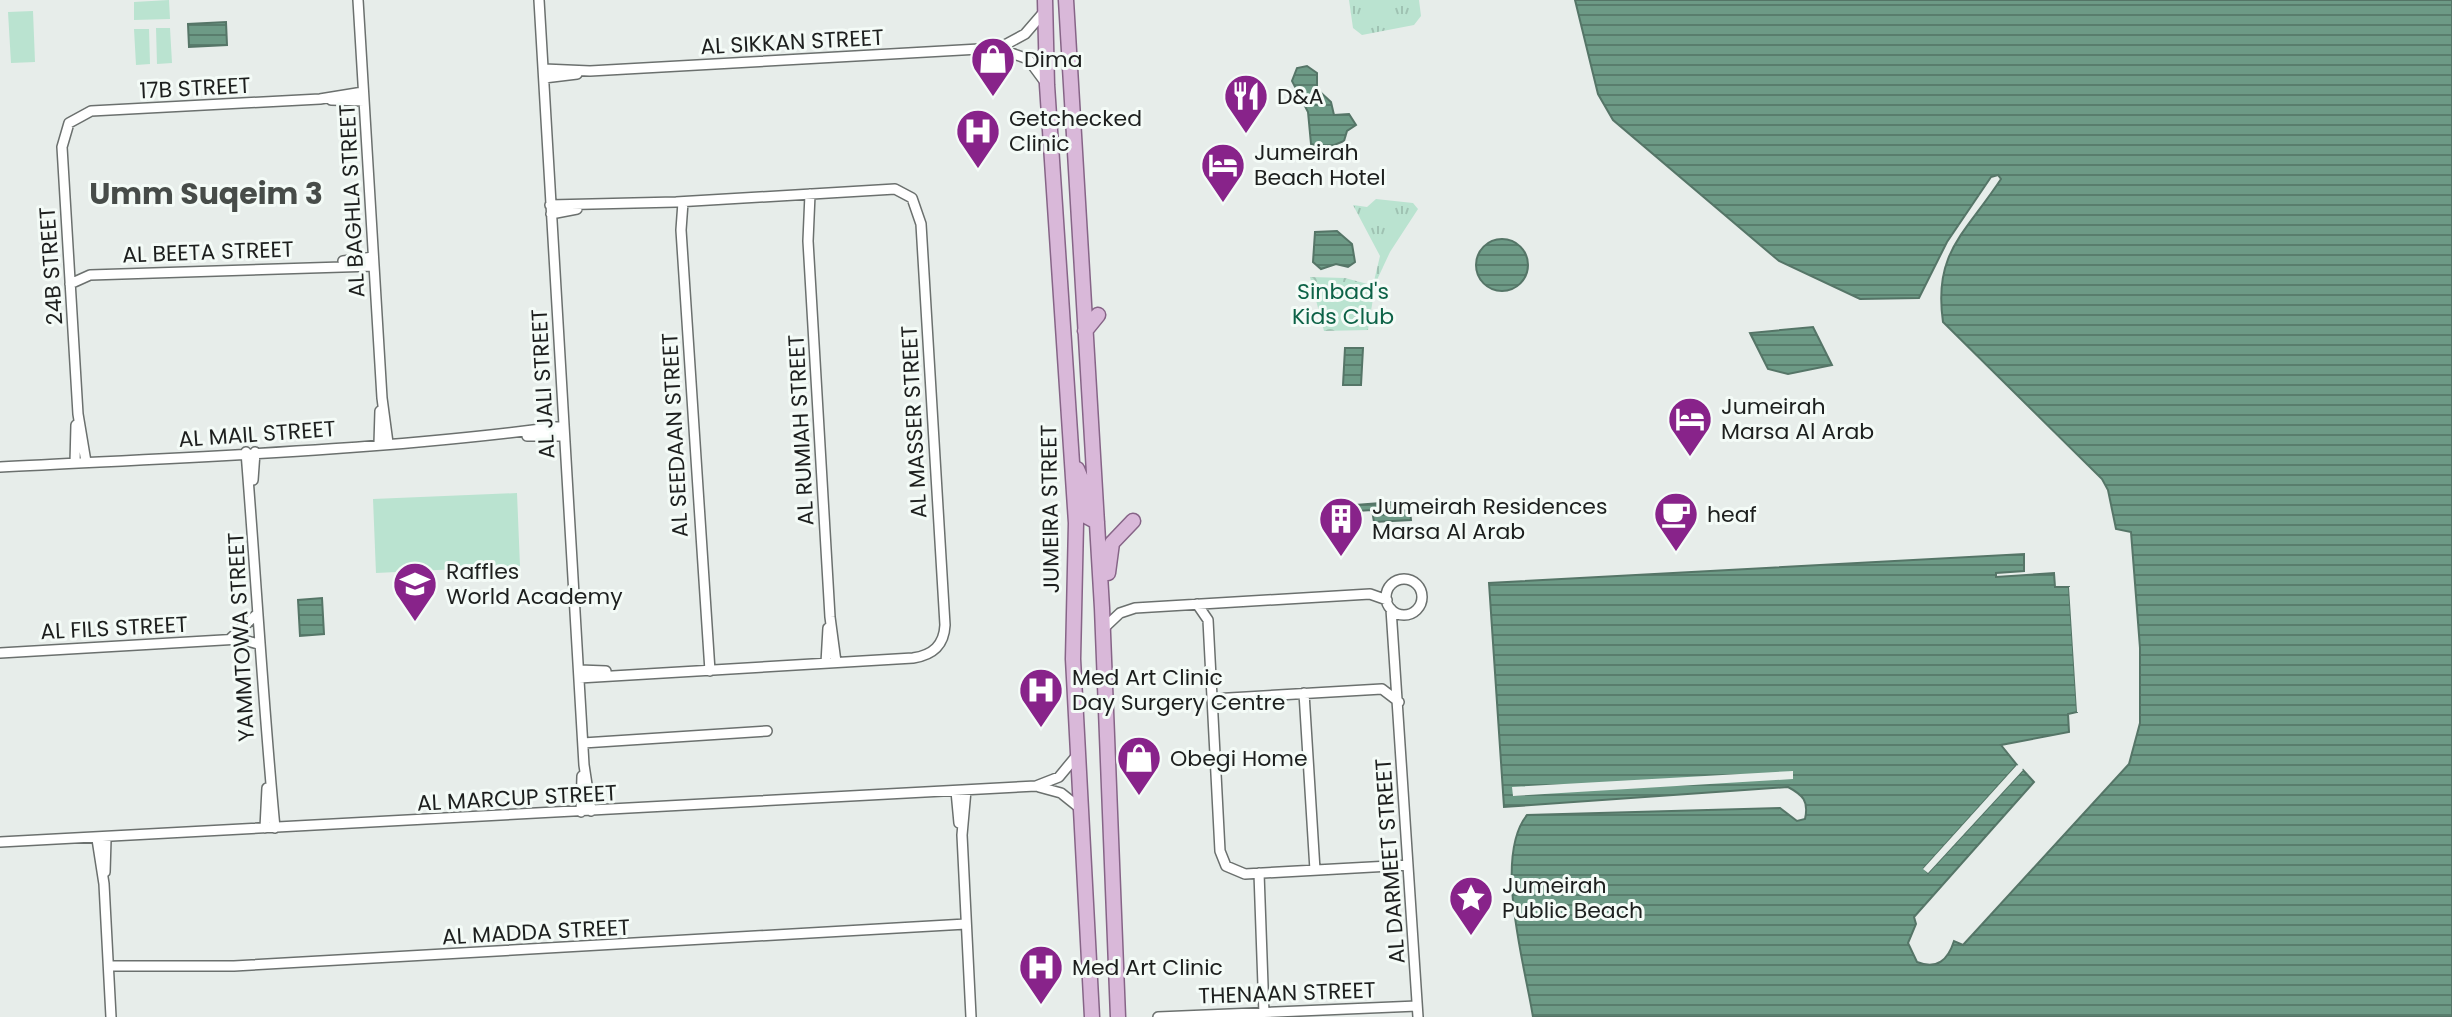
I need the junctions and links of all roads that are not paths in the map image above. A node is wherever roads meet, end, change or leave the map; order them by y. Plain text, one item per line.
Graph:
1 (358, 0) edge
2 (539, 0) edge
3 (1066, 0) edge
4 (1045, 5) edge
5 (997, 48) junction
6 (544, 74) junction
7 (1047, 85) junction
8 (364, 96) junction
9 (74, 119) joint
10 (805, 195) junction
11 (680, 202) junction
12 (551, 210) junction
13 (68, 258) junction
14 (374, 262) junction
15 (90, 275) junction
16 (70, 284) junction
17 (1098, 315) dead end
18 (1085, 331) junction
19 (564, 431) junction
20 (383, 443) junction
21 (250, 452) junction
22 (80, 462) junction
23 (1073, 462) junction
24 (0, 467) edge
25 (1133, 521) dead end
26 (1097, 522) junction
27 (1076, 547) junction
28 (1218, 603) junction
29 (1197, 604) junction
30 (1389, 604) junction
31 (1102, 608) junction
32 (1407, 614) junction
33 (256, 615) junction
34 (1208, 620) junction
35 (1103, 629) junction
36 (230, 639) junction
37 (258, 644) junction
38 (0, 653) edge
39 (831, 662) junction
40 (706, 672) junction
41 (579, 674) junction
42 (1396, 674) junction
43 (1382, 689) junction
44 (1304, 693) junction
45 (1212, 699) junction
46 (1399, 702) junction
47 (767, 731) dead end
48 (583, 743) junction
49 (1078, 754) junction
50 (1036, 786) junction
51 (961, 790) junction
52 (1081, 809) junction
53 (586, 812) junction
54 (270, 828) junction
55 (102, 839) junction
56 (0, 842) edge
57 (1408, 865) junction
58 (1315, 870) junction
59 (1259, 873) junction
60 (966, 919) junction
61 (109, 970) junction
62 (1417, 1006) junction
63 (1322, 1013) edge
64 (1264, 1014) junction
65 (1228, 1015) edge
66 (111, 1017) edge
67 (971, 1017) edge
68 (1092, 1017) edge
69 (1118, 1017) edge
70 (1158, 1017) edge
71 (1418, 1017) edge

1 - 8 street, AL BAGHLA STREET
2 - 6 street, AL JALI STREET
3 - 18 main road, JUMEIRA STREET
4 - 5 street, AL SIKKAN STREET
4 - 7 main road, JUMEIRA STREET
5 - 6 street, AL SIKKAN STREET
5 - 7 street, AL SIKKAN STREET
6 - 12 street, AL JALI STREET
7 - 23 main road, JUMEIRA STREET
8 - 9 street, 17B STREET
8 - 14 street, AL BAGHLA STREET
9 - 13 street, 24B STREET
10 - 11 street, AL MASSER STREET
10 - 39 street, AL RUMIAH STREET
10 - 39 street, AL MASSER STREET
11 - 12 street, AL MASSER STREET
11 - 40 street, AL SEEDAAN STREET
12 - 19 street, AL JALI STREET
13 - 15 street
13 - 16 street, 24B STREET
14 - 15 street, AL BEETA STREET
14 - 20 street, AL BAGHLA STREET
15 - 16 street, AL BEETA STREET
16 - 22 street, 24B STREET
17 - 18 main road
18 - 26 main road, JUMEIRA STREET
19 - 20 street, AL MAIL STREET
19 - 41 street, AL JALI STREET
20 - 21 street, AL MAIL STREET
21 - 22 street, AL MAIL STREET
21 - 33 street, YAMMTOWA STREET
22 - 24 street, AL MAIL STREET
23 - 26 main road
23 - 27 main road, JUMEIRA STREET
25 - 31 main road
26 - 31 main road, JUMEIRA STREET
27 - 31 main road
27 - 49 main road, JUMEIRA STREET
28 - 29 street
28 - 30 street
28 - 34 street
29 - 34 street
29 - 35 street
30 - 32 street
30 - 32 street, AL DARMEET STREET
30 - 42 street, AL DARMEET STREET
31 - 35 main road, JUMEIRA STREET
32 - 46 street, AL DARMEET STREET
33 - 36 street
33 - 37 street, YAMMTOWA STREET
34 - 45 street
35 - 69 main road, JUMEIRA STREET
36 - 37 street, AL FILS STREET
36 - 38 street, AL FILS STREET
37 - 54 street, YAMMTOWA STREET
39 - 40 street, AL MASSER STREET
40 - 41 street, AL MASSER STREET
41 - 48 street, AL JALI STREET
42 - 43 street
42 - 46 street, AL DARMEET STREET
43 - 44 street
43 - 46 street
44 - 45 street
44 - 58 street
45 - 59 street
46 - 57 street, AL DARMEET STREET
47 - 48 street
48 - 53 street, AL JALI STREET
49 - 50 street, AL MARCUP STREET
49 - 52 main road, JUMEIRA STREET
50 - 51 street, AL MARCUP STREET
50 - 52 street, AL MARCUP STREET
51 - 53 street, AL MARCUP STREET
51 - 60 street
52 - 68 main road, JUMEIRA STREET
53 - 54 street, AL MARCUP STREET
54 - 55 street, AL MARCUP STREET
55 - 56 street, AL MARCUP STREET
55 - 61 street
57 - 58 street
57 - 62 street, AL DARMEET STREET
58 - 59 street
59 - 64 street
60 - 61 street, AL MADDA STREET
60 - 67 street
61 - 66 street
62 - 63 street, THENAAN STREET
62 - 71 street, AL DARMEET STREET
63 - 64 street, THENAAN STREET
64 - 65 street, THENAAN STREET
65 - 70 street, THENAAN STREET

